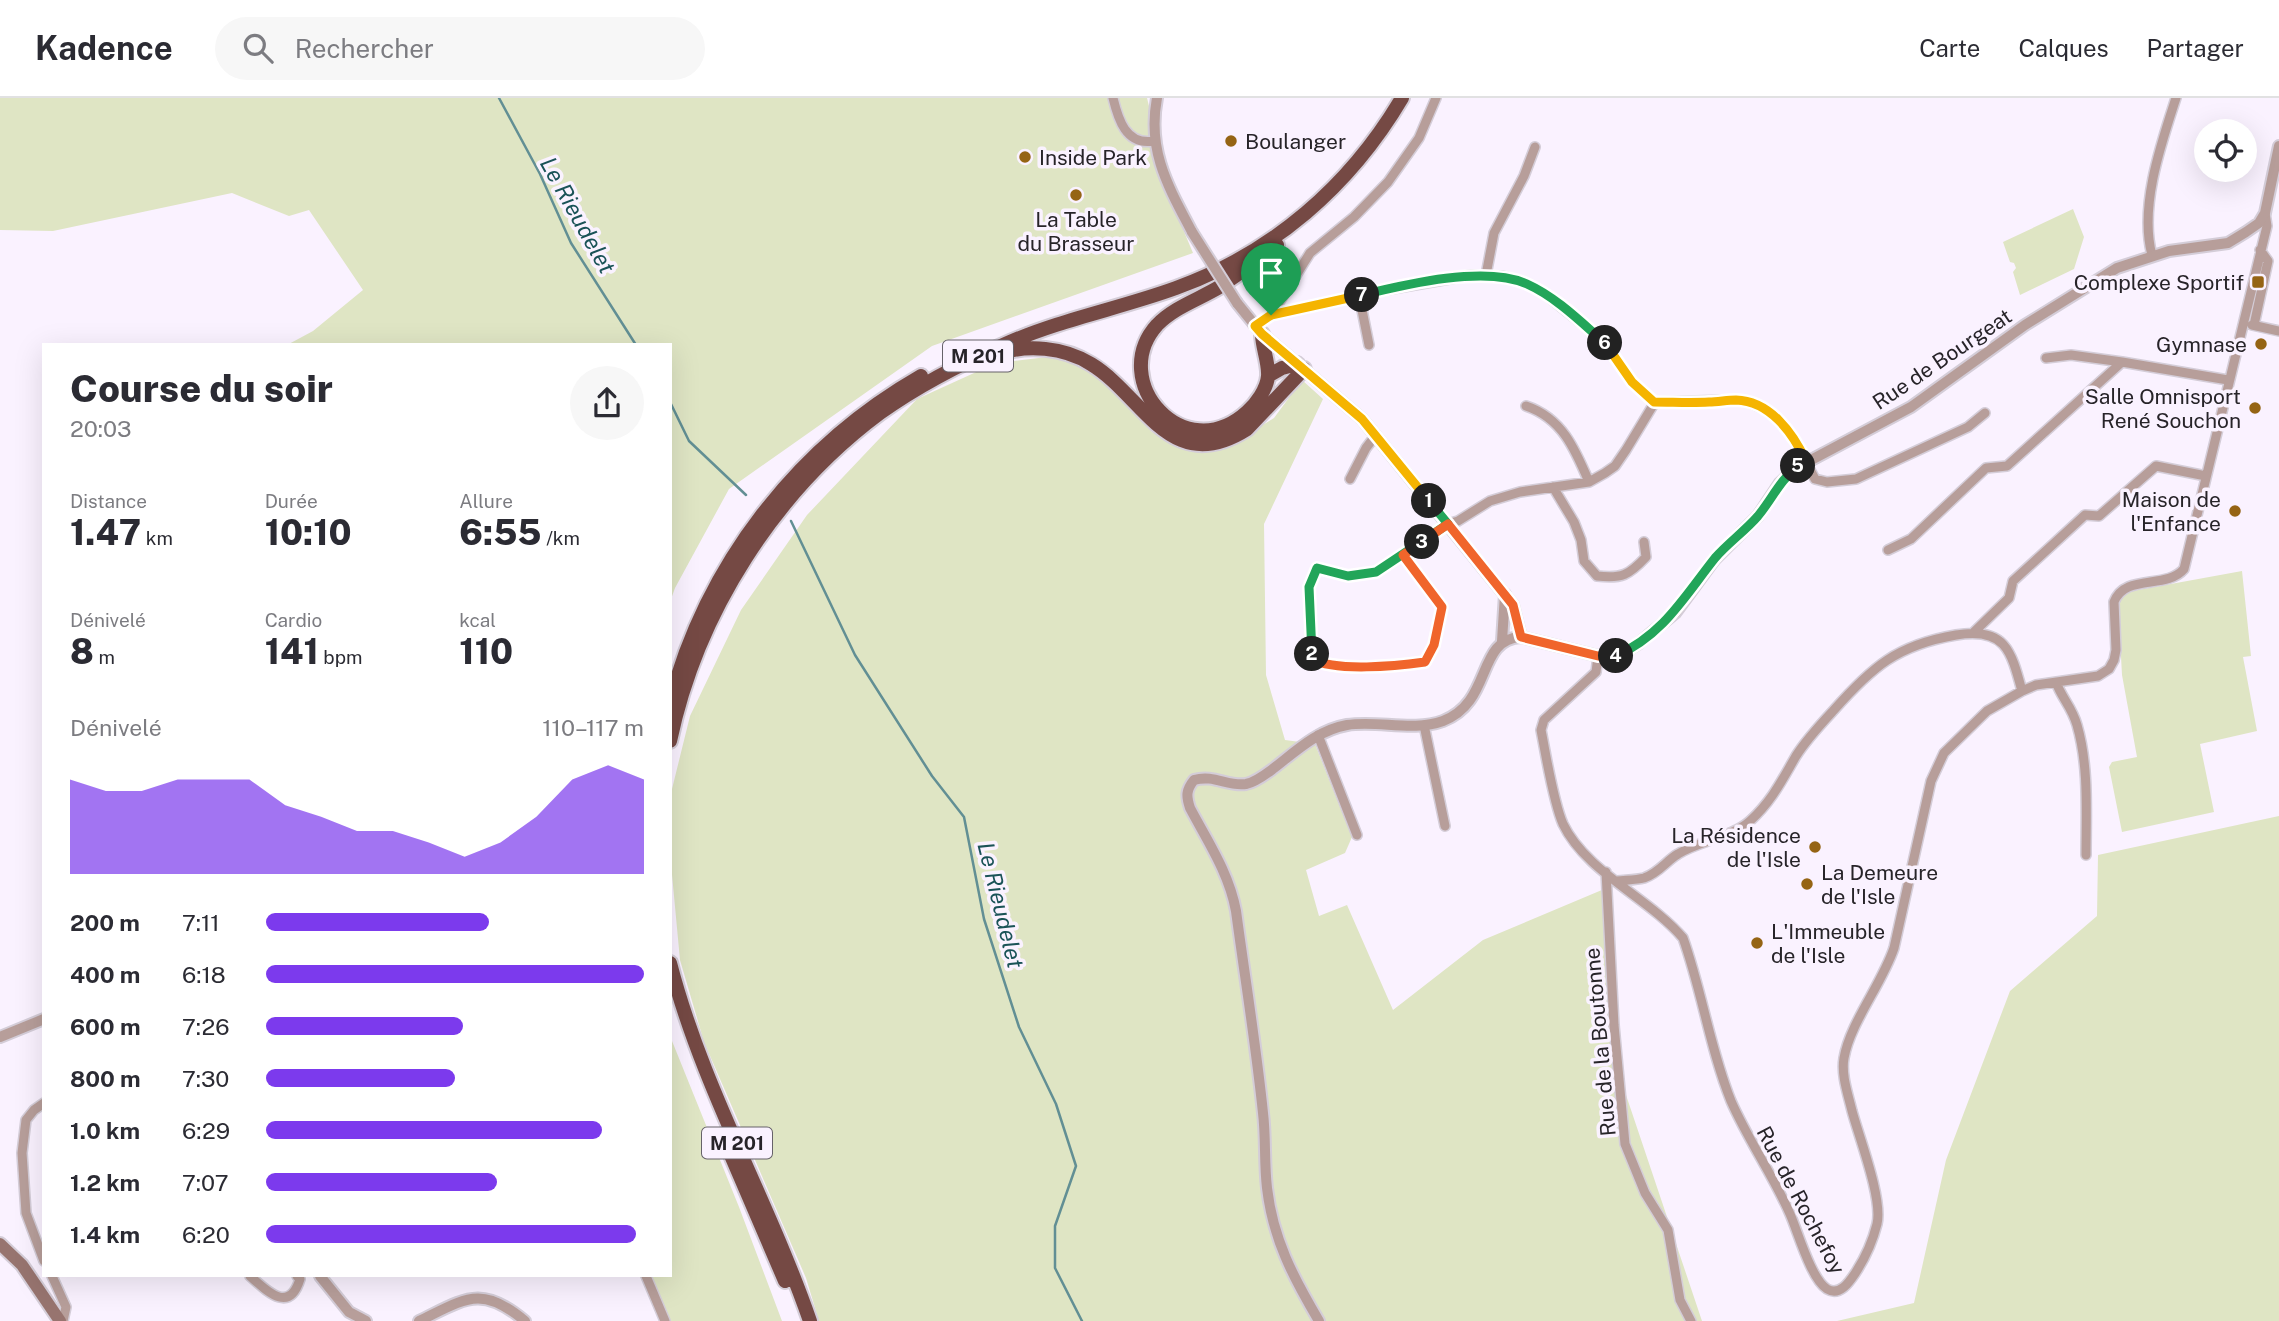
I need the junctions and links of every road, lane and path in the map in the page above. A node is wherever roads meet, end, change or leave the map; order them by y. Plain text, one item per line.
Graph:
1 (1113, 98) edge
2 (1157, 98) edge
3 (1405, 98) edge
4 (1436, 98) edge
5 (2176, 98) edge
6 (1392, 101) edge
7 (1154, 141) junction
8 (2279, 146) edge
9 (1535, 147) dead end
10 (2265, 213) junction
11 (2260, 250) junction
12 (2152, 255) junction
13 (1486, 275) junction
14 (1359, 295) junction
15 (1271, 315) junction
16 (2243, 322) junction
17 (2254, 326) junction
18 (1259, 330) junction
19 (2279, 331) edge
20 (1369, 345) dead end
21 (2046, 358) dead end
22 (2122, 362) junction
23 (1301, 366) junction
24 (1268, 376) junction
25 (934, 378) junction
26 (2228, 380) junction
27 (1654, 402) junction
28 (1526, 406) dead end
29 (1985, 413) dead end
30 (1376, 435) junction
31 (1806, 461) junction
32 (2206, 476) junction
33 (1350, 480) dead end
34 (1589, 482) junction
35 (1553, 487) junction
36 (1448, 524) junction
37 (1644, 542) dead end
38 (1888, 550) dead end
39 (1403, 555) junction
40 (1505, 594) junction
41 (1974, 632) junction
42 (1521, 637) junction
43 (1502, 641) junction
44 (1598, 656) junction
45 (2056, 681) junction
46 (2022, 691) junction
47 (672, 697) edge
48 (1424, 725) junction
49 (672, 734) edge
50 (1318, 735) junction
51 (1445, 826) dead end
52 (1357, 835) dead end
53 (2086, 855) dead end
54 (1606, 872) junction
55 (1618, 881) junction
56 (672, 970) edge
57 (672, 1004) edge
58 (42, 1020) edge
59 (0, 1037) edge
60 (42, 1104) edge
61 (0, 1244) edge
62 (42, 1256) edge
63 (52, 1277) edge
64 (251, 1277) edge
65 (297, 1277) edge
66 (321, 1277) edge
67 (646, 1277) edge
68 (62, 1321) edge
69 (366, 1321) edge
70 (419, 1321) edge
71 (526, 1321) edge
72 (665, 1321) edge
73 (800, 1321) edge
74 (810, 1321) edge
75 (1319, 1321) edge
76 (1691, 1321) edge

1 - 7 street
2 - 7 street
3 - 24 highway
3 - 25 highway, M 201
4 - 15 street
5 - 12 street
6 - 47 highway, M 201
7 - 18 street, bridge
8 - 10 street
9 - 13 street
10 - 11 street
10 - 12 street, Rue de Bourgeat
11 - 16 street
11 - 17 street
12 - 31 street, Rue de Bourgeat
13 - 14 street
13 - 27 street
14 - 15 street
14 - 20 street
15 - 18 street
16 - 17 street
16 - 26 street
17 - 19 street
18 - 23 street
18 - 24 highway
21 - 22 street
22 - 26 street
22 - 38 street
23 - 24 highway
23 - 25 highway
23 - 30 street
25 - 49 highway, M 201
26 - 32 street
27 - 31 street
27 - 34 street
28 - 34 street
29 - 31 street
30 - 33 street
30 - 36 street
31 - 44 street, Rue de Bourgeat
32 - 41 street
32 - 45 street
34 - 35 street
35 - 36 street
35 - 37 street
36 - 39 street
36 - 40 street
39 - 39 street
40 - 42 street
40 - 43 street
41 - 46 street
41 - 55 street
42 - 43 street, Rue de Bourgeat
42 - 44 street, Rue de Bourgeat
43 - 48 street
44 - 54 street, Rue de Rochefoy
45 - 46 street
45 - 53 street
46 - 55 street, Rue de Rochefoy
48 - 50 street
48 - 51 street
50 - 52 street
50 - 75 street
54 - 55 street, Rue de Rochefoy
54 - 76 street, Rue de la Boutonne
56 - 74 highway, M 201
57 - 73 highway, M 201
58 - 59 street
60 - 62 street
61 - 68 main road
63 - 68 street
64 - 65 street
66 - 69 street
67 - 72 street
70 - 71 street

